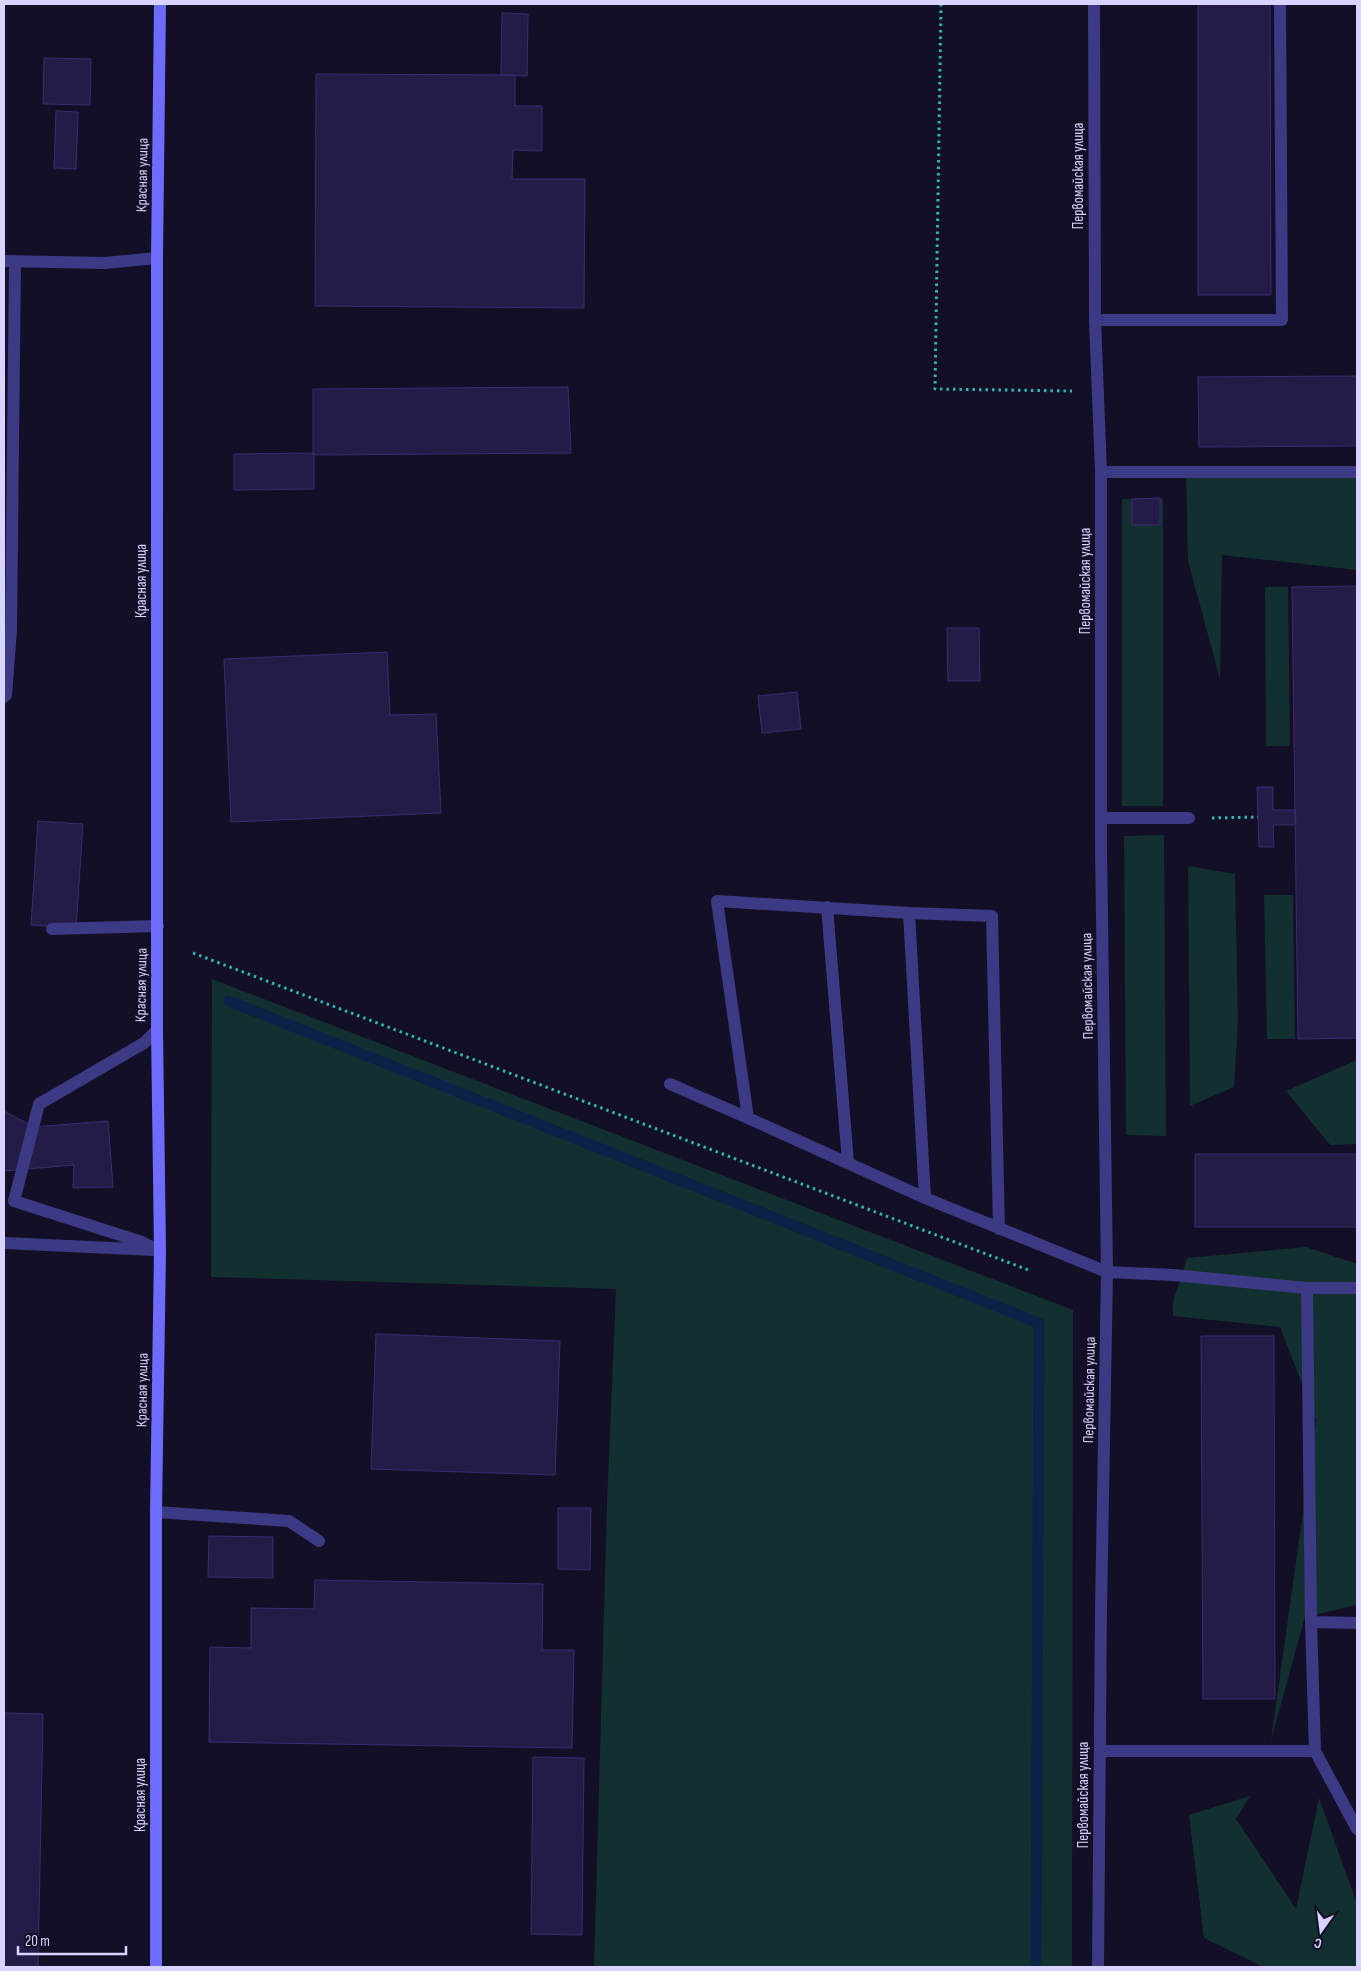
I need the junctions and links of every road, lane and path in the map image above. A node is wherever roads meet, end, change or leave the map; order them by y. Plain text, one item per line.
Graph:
1 (160, 4) edge
2 (941, 4) edge
3 (1094, 4) edge
4 (1280, 4) edge
5 (157, 258) junction
6 (9, 261) edge
7 (1095, 320) junction
8 (1098, 391) junction
9 (1100, 472) junction
10 (1357, 472) edge
11 (4, 697) edge
12 (1258, 817) dead end
13 (1101, 818) junction
14 (1189, 818) joint
15 (827, 908) junction
16 (909, 913) junction
17 (158, 926) junction
18 (52, 929) dead end
19 (193, 953) dead end
20 (156, 1030) junction
21 (670, 1084) dead end
22 (748, 1118) junction
23 (848, 1162) junction
24 (925, 1198) junction
25 (999, 1229) junction
26 (4, 1243) edge
27 (160, 1251) junction
28 (1033, 1272) dead end
29 (1108, 1272) junction
30 (1307, 1288) junction
31 (1357, 1288) edge
32 (156, 1512) junction
33 (319, 1541) dead end
34 (1311, 1622) junction
35 (1357, 1623) edge
36 (1100, 1751) junction
37 (1315, 1751) junction
38 (1357, 1829) edge
39 (156, 1967) edge
40 (1098, 1967) edge

1 - 5 main road, Красная улица
2 - 8 path
3 - 7 street, Первомайская улица
4 - 7 street
5 - 6 street
5 - 17 main road, Красная улица
6 - 11 street
7 - 8 street, Первомайская улица
8 - 9 street, Первомайская улица
9 - 10 street
9 - 13 street, Первомайская улица
12 - 14 path
13 - 14 street
13 - 29 street, Первомайская улица
15 - 16 street
15 - 22 street
15 - 23 street
16 - 24 street
16 - 25 street
17 - 18 street
17 - 20 main road, Красная улица
19 - 28 path
20 - 27 main road, Красная улица
20 - 27 street
21 - 22 street
22 - 23 street
23 - 24 street
24 - 25 street
25 - 29 street
26 - 27 street
27 - 32 main road, Красная улица
29 - 30 street
29 - 36 street, Первомайская улица
30 - 31 street
30 - 34 street
32 - 33 street
32 - 39 main road, Красная улица
34 - 35 street
34 - 37 street
36 - 37 street
36 - 40 street, Первомайская улица
37 - 38 street

